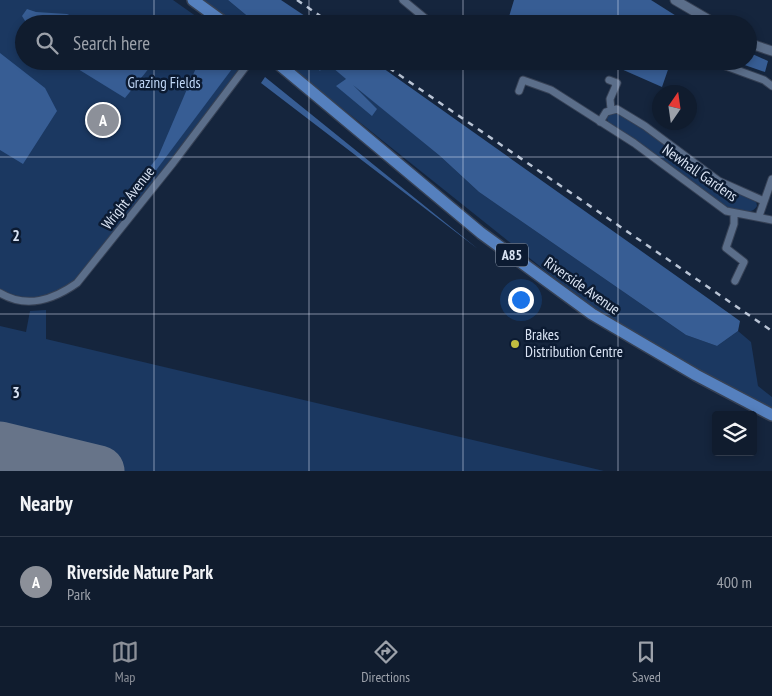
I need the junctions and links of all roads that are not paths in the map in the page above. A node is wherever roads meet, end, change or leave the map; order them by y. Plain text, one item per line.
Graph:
1 (192, 0) edge
2 (403, 0) edge
3 (417, 0) edge
4 (675, 0) edge
5 (412, 7) junction
6 (213, 15) edge
7 (421, 15) edge
8 (701, 15) edge
9 (757, 47) edge
10 (772, 52) edge
11 (243, 70) edge
12 (287, 70) edge
13 (737, 70) edge
14 (609, 80) dead end
15 (772, 86) edge
16 (519, 91) dead end
17 (611, 109) junction
18 (600, 122) junction
19 (772, 179) edge
20 (764, 201) junction
21 (734, 214) junction
22 (758, 216) junction
23 (772, 220) edge
24 (735, 281) dead end
25 (0, 293) edge
26 (772, 415) edge

1 - 6 main road
2 - 5 street
3 - 5 street
4 - 8 street
5 - 7 street
9 - 10 street
11 - 25 street, Wright Avenue
12 - 26 main road, Riverside Avenue / A85
13 - 15 street
14 - 17 street
16 - 18 street, Newhall Gardens
17 - 18 street
17 - 20 street, Newhall Gardens
18 - 21 street, Newhall Gardens
19 - 20 street
20 - 22 street
21 - 22 street, Newhall Gardens
21 - 24 street, Newhall Gardens
22 - 23 street, Newhall Gardens

